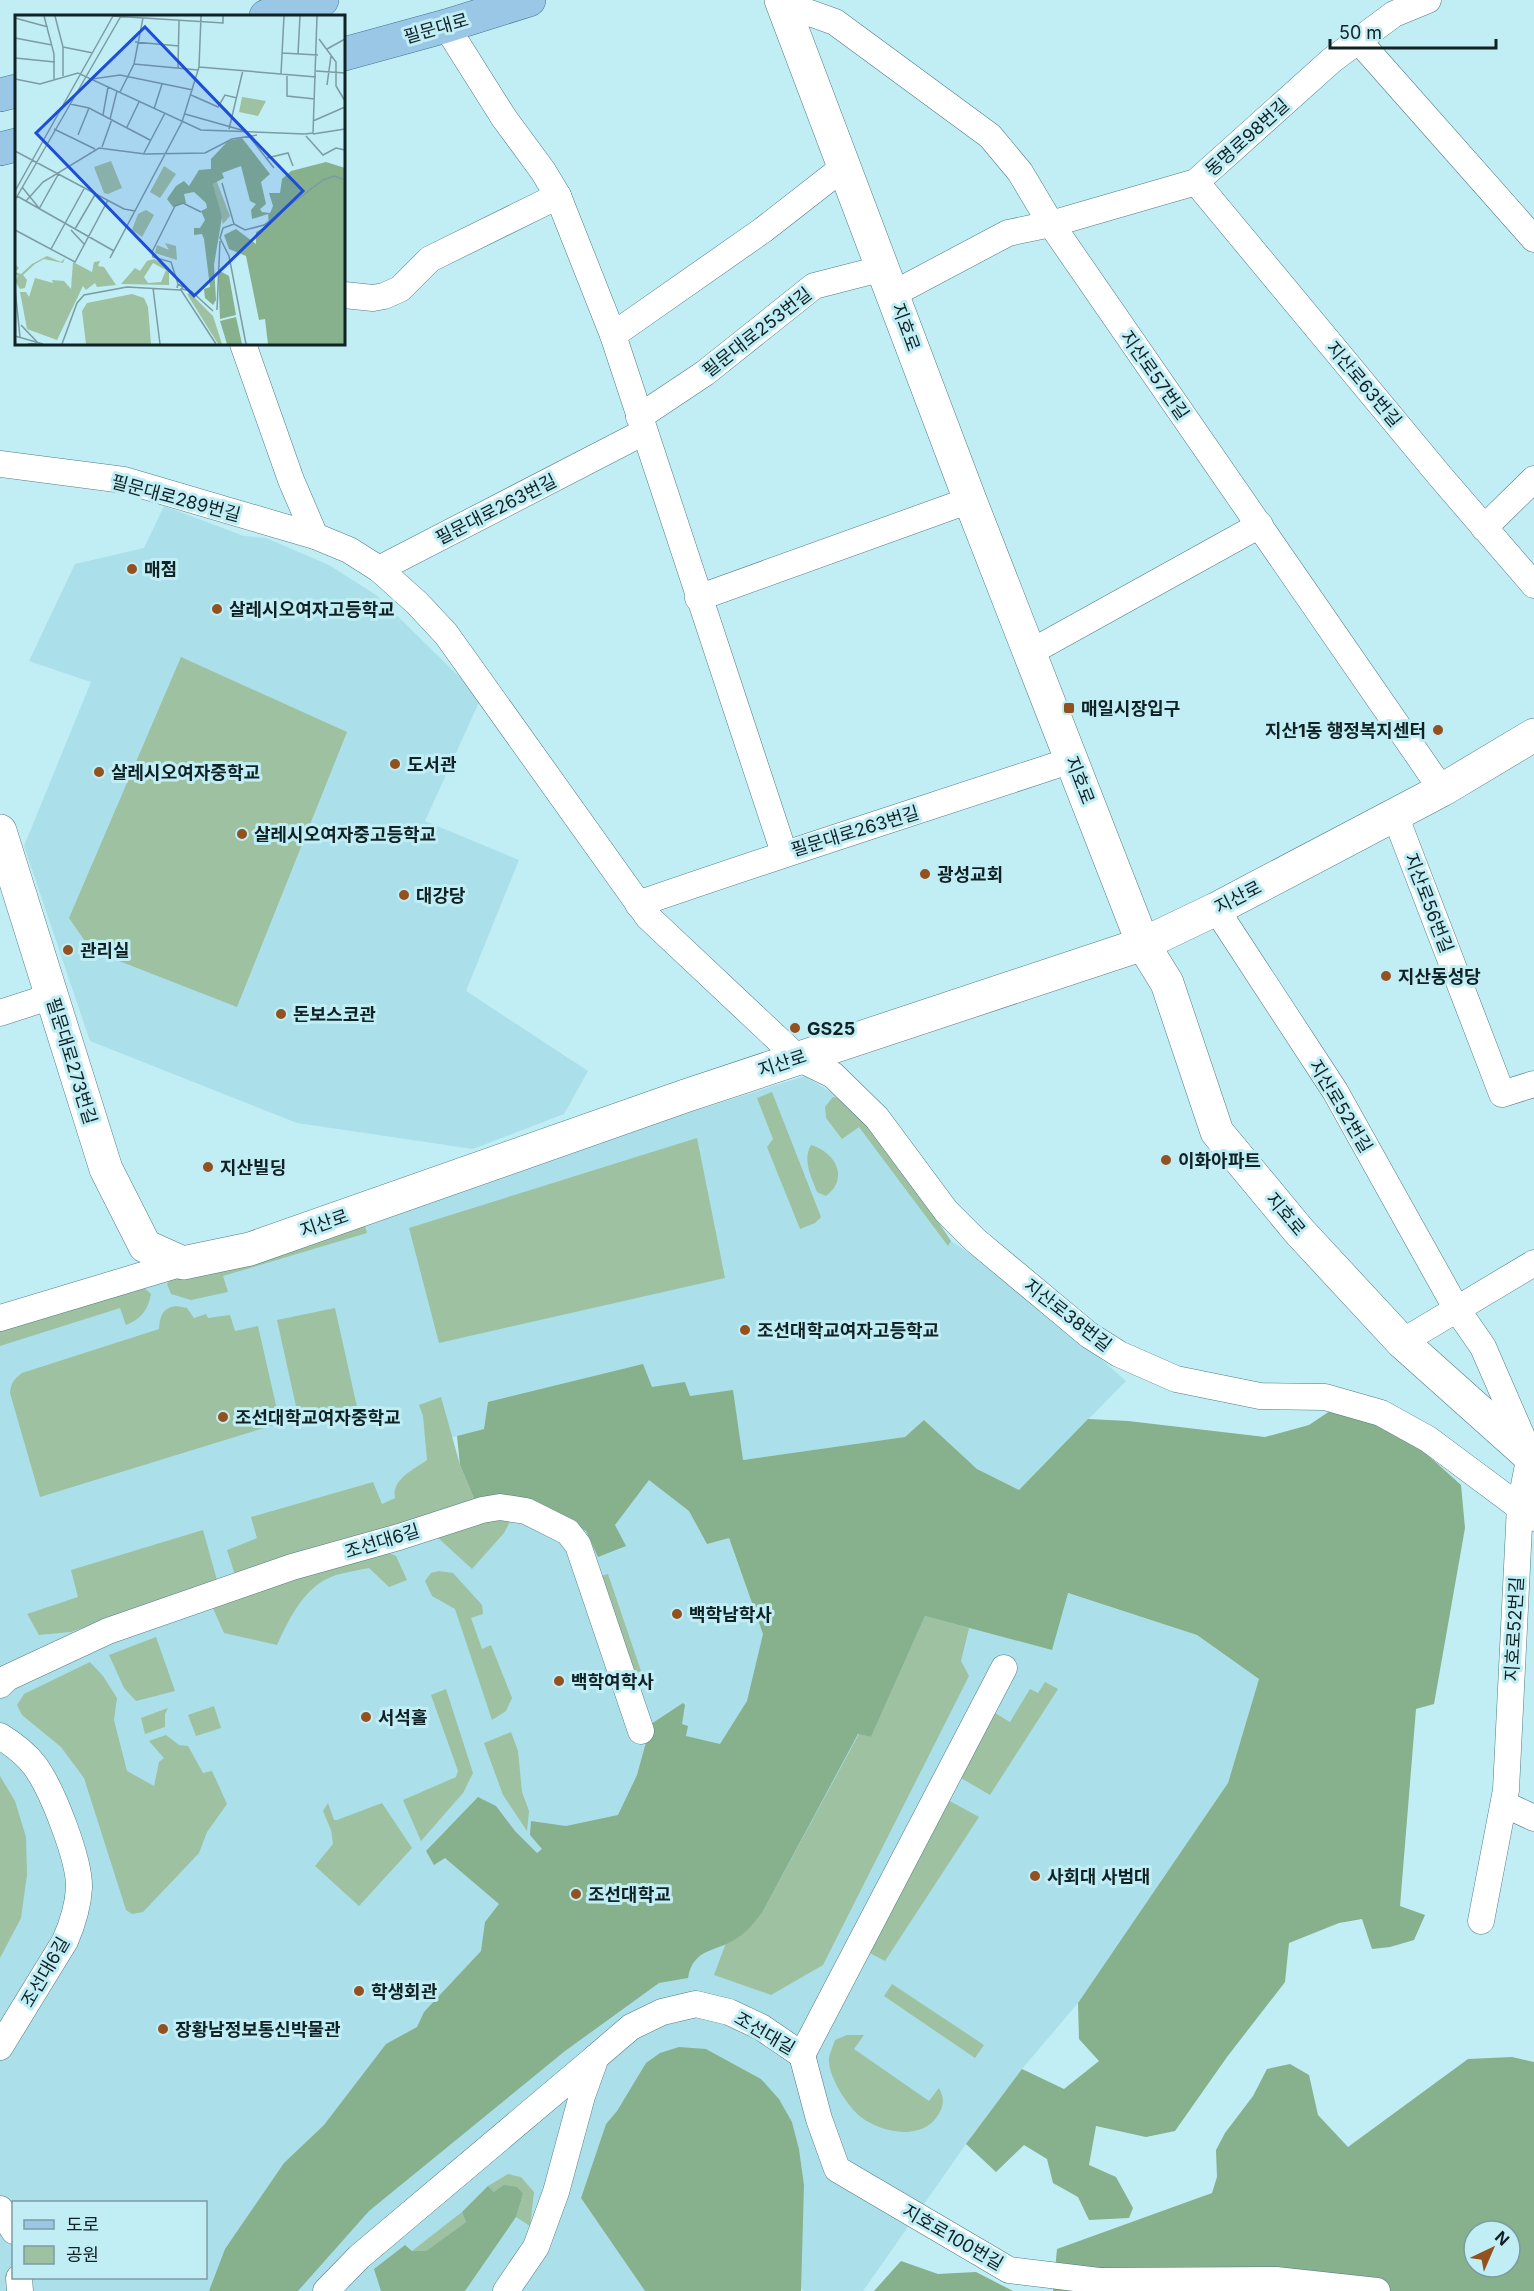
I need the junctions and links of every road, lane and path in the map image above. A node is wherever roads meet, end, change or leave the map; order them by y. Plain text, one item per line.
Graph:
1 (322, 0) edge
2 (529, 0) edge
3 (1428, 0) edge
4 (782, 2) edge
5 (270, 15) edge
6 (446, 26) junction
7 (1358, 40) junction
8 (345, 54) edge
9 (15, 91) edge
10 (0, 96) edge
11 (15, 145) edge
12 (0, 149) edge
13 (845, 166) junction
14 (1196, 182) junction
15 (558, 196) junction
16 (1051, 224) junction
17 (1534, 239) edge
18 (888, 281) junction
19 (345, 295) edge
20 (613, 335) junction
21 (243, 345) edge
22 (642, 424) junction
23 (0, 464) edge
24 (1534, 479) edge
25 (970, 500) junction
26 (1260, 525) junction
27 (1484, 528) junction
28 (315, 536) junction
29 (379, 569) junction
30 (1534, 585) edge
31 (698, 598) junction
32 (1029, 653) junction
33 (1534, 735) edge
34 (1072, 760) junction
35 (1442, 790) junction
36 (1395, 815) junction
37 (3, 851) edge
38 (784, 853) junction
39 (638, 904) junction
40 (1216, 909) junction
41 (1143, 944) junction
42 (52, 996) junction
43 (0, 1013) edge
44 (798, 1058) junction
45 (1534, 1084) edge
46 (183, 1263) junction
47 (1534, 1263) edge
48 (1456, 1308) junction
49 (0, 1318) edge
50 (1402, 1342) junction
51 (1532, 1457) edge
52 (1527, 1512) edge
53 (1004, 1668) dead end
54 (0, 1685) edge
55 (641, 1731) dead end
56 (0, 1736) edge
57 (1504, 1804) junction
58 (1534, 1818) edge
59 (1481, 1921) dead end
60 (0, 2048) edge
61 (802, 2055) junction
62 (596, 2057) junction
63 (0, 2209) edge
64 (12, 2228) edge
65 (326, 2291) edge
66 (506, 2291) edge
67 (1377, 2291) edge

1 - 5 main road
2 - 6 main road, 필문대로
3 - 7 street, 동명로98번길
4 - 13 street, 지호로
4 - 16 street
6 - 8 main road, 필문대로
6 - 15 street
7 - 14 street, 동명로98번길
7 - 17 street
9 - 10 main road
11 - 12 main road
13 - 18 street, 지호로
13 - 20 street
14 - 16 street, 동명로98번길
14 - 27 street, 지산로63번길
15 - 19 street
15 - 20 street
16 - 18 street, 동명로98번길
16 - 26 street, 지산로57번길
18 - 22 street, 필문대로253번길
18 - 25 street, 지호로
20 - 22 street
21 - 28 street
22 - 29 street, 필문대로263번길
22 - 31 street
23 - 28 street, 필문대로289번길
24 - 27 street
25 - 31 street
25 - 32 street, 지호로
26 - 32 street
26 - 35 street, 지산로57번길
27 - 30 street, 지산로63번길
28 - 29 street
29 - 39 street
31 - 38 street
32 - 34 street, 지호로
33 - 35 street, 지산로
34 - 38 street, 필문대로263번길
34 - 41 street, 지호로
35 - 36 street, 지산로
36 - 40 street, 지산로
36 - 45 street, 지산로56번길
37 - 42 street, 필문대로273번길
38 - 39 street, 필문대로263번길
39 - 44 street
40 - 41 street, 지산로
40 - 48 street, 지산로52번길
41 - 44 street, 지산로
41 - 50 street, 지호로
42 - 43 street
42 - 46 street, 필문대로273번길
44 - 46 street, 지산로
44 - 52 street, 지산로38번길
46 - 49 street, 지산로
47 - 48 street
48 - 50 street
48 - 51 street, 지산로52번길
50 - 51 street, 지호로
51 - 52 street, 지호로52번길
52 - 57 street, 지호로52번길
53 - 61 street, 조선대길
54 - 55 street, 조선대6길
56 - 60 street, 조선대6길
57 - 58 street
57 - 59 street, 지호로52번길
61 - 62 street, 조선대길
61 - 67 street, 지호로100번길
62 - 65 street
62 - 66 street, 조선대길
63 - 64 street

